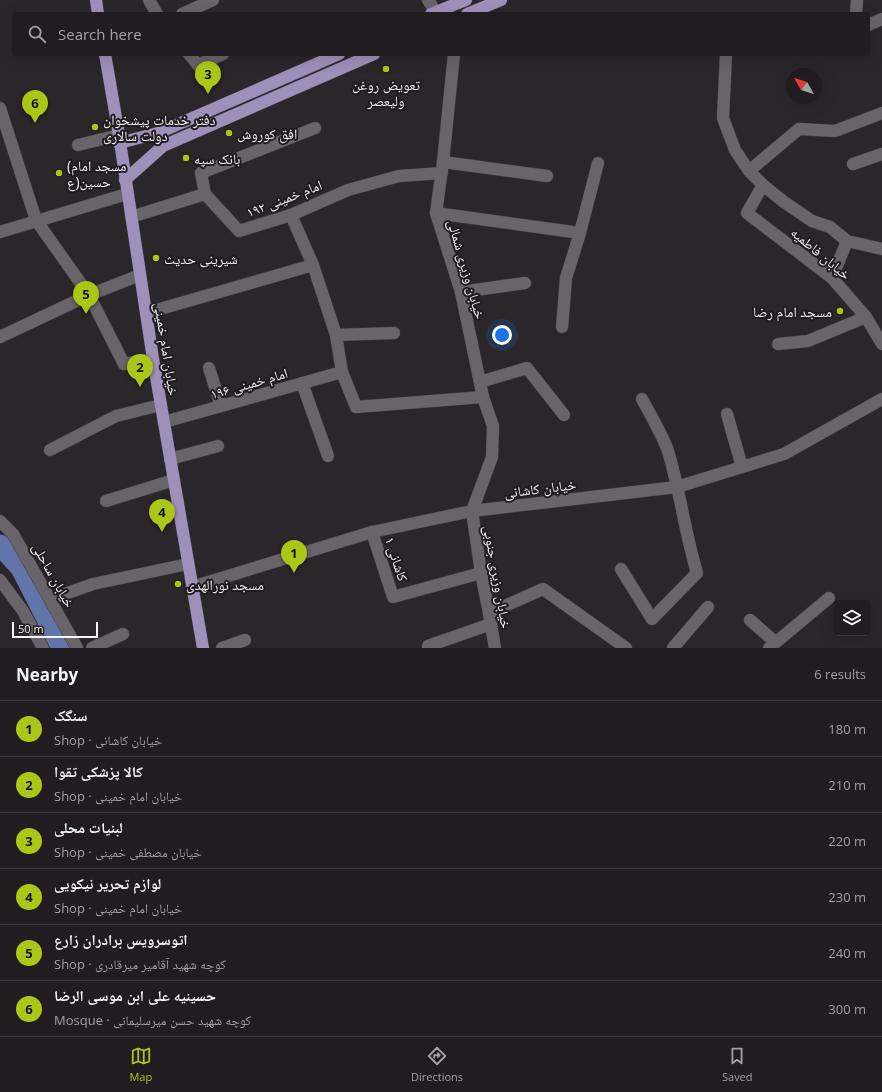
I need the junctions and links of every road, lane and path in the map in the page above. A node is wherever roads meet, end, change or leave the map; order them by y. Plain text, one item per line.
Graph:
1 (96, 0) edge
2 (149, 0) edge
3 (213, 0) edge
4 (428, 0) edge
5 (466, 0) edge
6 (501, 0) edge
7 (857, 0) edge
8 (98, 12) edge
9 (156, 12) edge
10 (186, 12) edge
11 (434, 12) edge
12 (437, 12) edge
13 (472, 12) edge
14 (856, 12) edge
15 (882, 19) edge
16 (870, 24) edge
17 (105, 56) edge
18 (191, 56) edge
19 (218, 56) edge
20 (334, 56) edge
21 (369, 56) edge
22 (454, 56) edge
23 (726, 56) edge
24 (0, 108) edge
25 (882, 113) edge
26 (315, 128) dead end
27 (158, 133) junction
28 (119, 139) junction
29 (78, 145) dead end
30 (163, 146) junction
31 (882, 154) edge
32 (598, 163) dead end
33 (853, 164) dead end
34 (442, 168) junction
35 (749, 171) junction
36 (547, 176) dead end
37 (125, 180) junction
38 (763, 185) junction
39 (127, 194) junction
40 (205, 194) junction
41 (436, 213) junction
42 (291, 215) junction
43 (131, 217) junction
44 (36, 220) junction
45 (0, 232) edge
46 (580, 233) junction
47 (848, 241) junction
48 (882, 249) edge
49 (314, 265) junction
50 (140, 275) junction
51 (832, 278) junction
52 (525, 283) dead end
53 (461, 292) junction
54 (89, 295) junction
55 (146, 313) junction
56 (866, 316) junction
57 (562, 327) dead end
58 (394, 333) dead end
59 (336, 335) junction
60 (0, 337) edge
61 (778, 344) dead end
62 (882, 344) edge
63 (153, 358) junction
64 (209, 368) dead end
65 (342, 372) junction
66 (480, 382) junction
67 (302, 384) junction
68 (483, 397) junction
69 (642, 399) dead end
70 (882, 399) edge
71 (161, 405) junction
72 (221, 406) junction
73 (727, 414) dead end
74 (564, 415) dead end
75 (164, 422) junction
76 (218, 446) dead end
77 (50, 450) dead end
78 (328, 456) dead end
79 (170, 459) junction
80 (742, 467) junction
81 (174, 480) junction
82 (677, 487) junction
83 (106, 500) dead end
84 (472, 511) junction
85 (0, 521) edge
86 (372, 532) junction
87 (188, 564) junction
88 (621, 569) dead end
89 (481, 573) junction
90 (0, 580) edge
91 (192, 587) junction
92 (829, 598) dead end
93 (51, 599) junction
94 (708, 607) dead end
95 (490, 618) junction
96 (750, 620) dead end
97 (123, 634) dead end
98 (245, 640) dead end
99 (772, 645) edge
100 (428, 646) dead end
101 (43, 648) edge
102 (77, 648) edge
103 (92, 648) edge
104 (203, 648) edge
105 (222, 648) edge
106 (495, 648) edge
107 (626, 648) edge
108 (673, 648) edge

1 - 8 main road
2 - 9 street
3 - 10 street
4 - 11 street
5 - 12 main road
6 - 13 main road
7 - 14 street
15 - 16 street
17 - 28 main road, خیابان امام خمینی
18 - 19 street
20 - 27 main road
21 - 30 main road
22 - 34 street, خیابان وزیری شمالی
23 - 35 street
24 - 44 street
25 - 35 street
26 - 40 street
27 - 28 main road
27 - 30 main road
28 - 29 street
28 - 37 main road, خیابان امام خمینی
30 - 37 main road
31 - 33 street
32 - 46 street
34 - 36 street, امام خمینی ۱۹۲
34 - 41 street, خیابان وزیری شمالی
34 - 42 street, امام خمینی ۱۹۲
35 - 38 street
37 - 39 main road, خیابان امام خمینی
38 - 47 street
38 - 51 street, خیابان فاطمیه
39 - 43 main road, خیابان امام خمینی
39 - 44 street
40 - 42 street, امام خمینی ۱۹۲
40 - 43 street
41 - 46 street
41 - 53 street, خیابان وزیری شمالی
42 - 49 street
43 - 50 main road, خیابان امام خمینی
44 - 45 street
44 - 54 street
46 - 57 street
47 - 48 street
47 - 51 street
49 - 55 street
49 - 59 street
50 - 54 street
50 - 55 main road, خیابان امام خمینی
51 - 56 street, خیابان فاطمیه
52 - 53 street
53 - 66 street, خیابان وزیری شمالی
54 - 60 street
54 - 63 street
55 - 63 main road, خیابان امام خمینی
56 - 61 street
56 - 62 street, خیابان فاطمیه
58 - 59 street
59 - 65 street
63 - 71 main road, خیابان امام خمینی
64 - 72 street
65 - 67 street, امام خمینی ۱۹۶
65 - 68 street
66 - 68 street, خیابان وزیری شمالی
66 - 74 street
67 - 72 street, امام خمینی ۱۹۶
67 - 78 street
68 - 84 street, خیابان وزیری شمالی
69 - 82 street
70 - 80 street, خیابان کاشانی
71 - 75 main road, خیابان امام خمینی
71 - 77 street
72 - 75 street, امام خمینی ۱۹۶
73 - 80 street
75 - 79 main road, خیابان امام خمینی
76 - 79 street
79 - 81 main road, خیابان امام خمینی
80 - 82 street, خیابان کاشانی
81 - 83 street
81 - 87 main road, خیابان امام خمینی
82 - 84 street, خیابان کاشانی
82 - 88 street
84 - 86 street, خیابان کاشانی
84 - 89 street, خیابان وزیری جنوبی
85 - 93 street, خیابان ساحلی
86 - 89 street, کاشانی ۱
86 - 91 street, خیابان کاشانی
87 - 91 main road, خیابان امام خمینی
87 - 93 street
89 - 95 street, خیابان وزیری جنوبی
90 - 101 street
91 - 104 main road, خیابان امام خمینی
92 - 99 street
93 - 102 street, خیابان ساحلی
94 - 108 street
95 - 100 street
95 - 106 street, خیابان وزیری جنوبی
95 - 107 street
96 - 99 street
97 - 103 street
98 - 105 street

